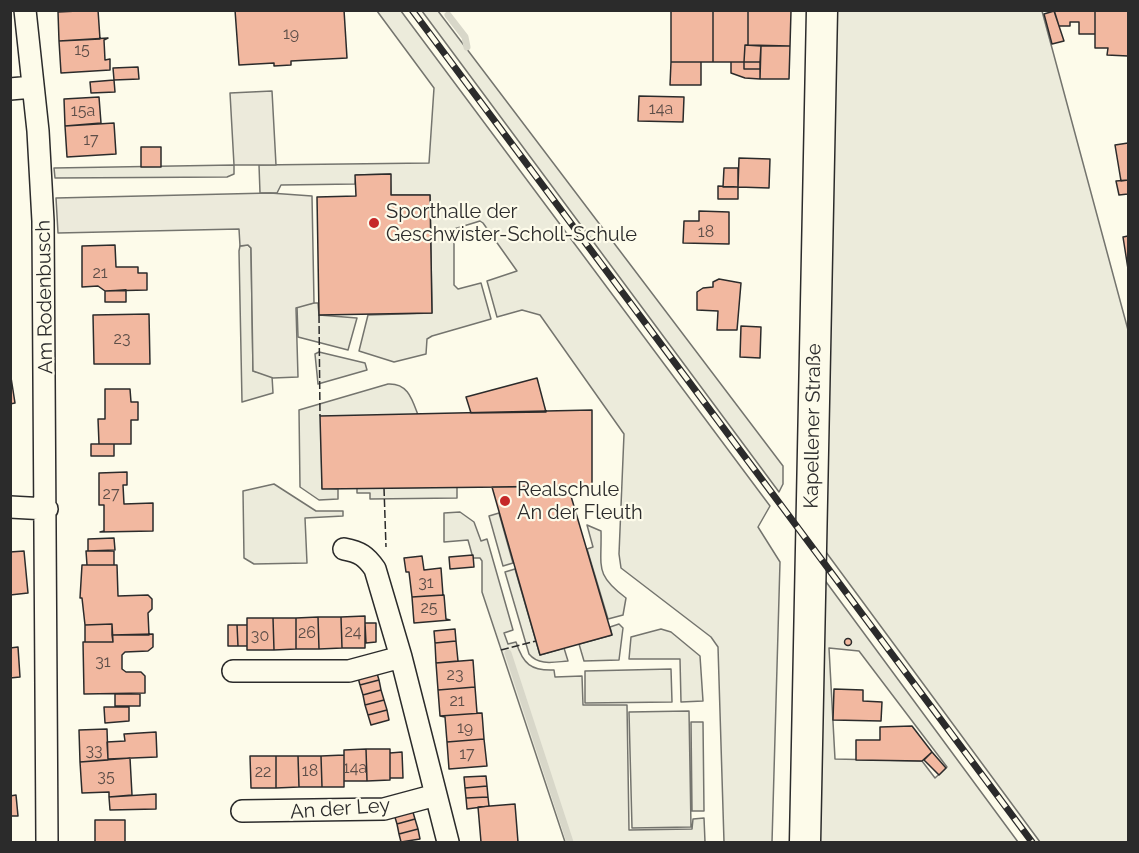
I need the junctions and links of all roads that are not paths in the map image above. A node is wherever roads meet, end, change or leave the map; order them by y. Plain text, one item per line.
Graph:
1 (25, 10) edge
2 (822, 10) edge
3 (33, 87) junction
4 (10, 89) edge
5 (10, 507) edge
6 (47, 509) junction
7 (344, 549) dead end
8 (400, 657) junction
9 (233, 671) dead end
10 (436, 795) junction
11 (242, 812) dead end
12 (47, 843) edge
13 (448, 843) edge
14 (805, 843) edge

1 - 3 street, Am Rodenbusch
2 - 14 main road, Kapellener Straße
3 - 4 street
3 - 6 street, Am Rodenbusch
5 - 6 street
6 - 12 street, Am Rodenbusch
7 - 8 street
8 - 9 street
8 - 10 street
10 - 11 street, An der Ley
10 - 13 street

